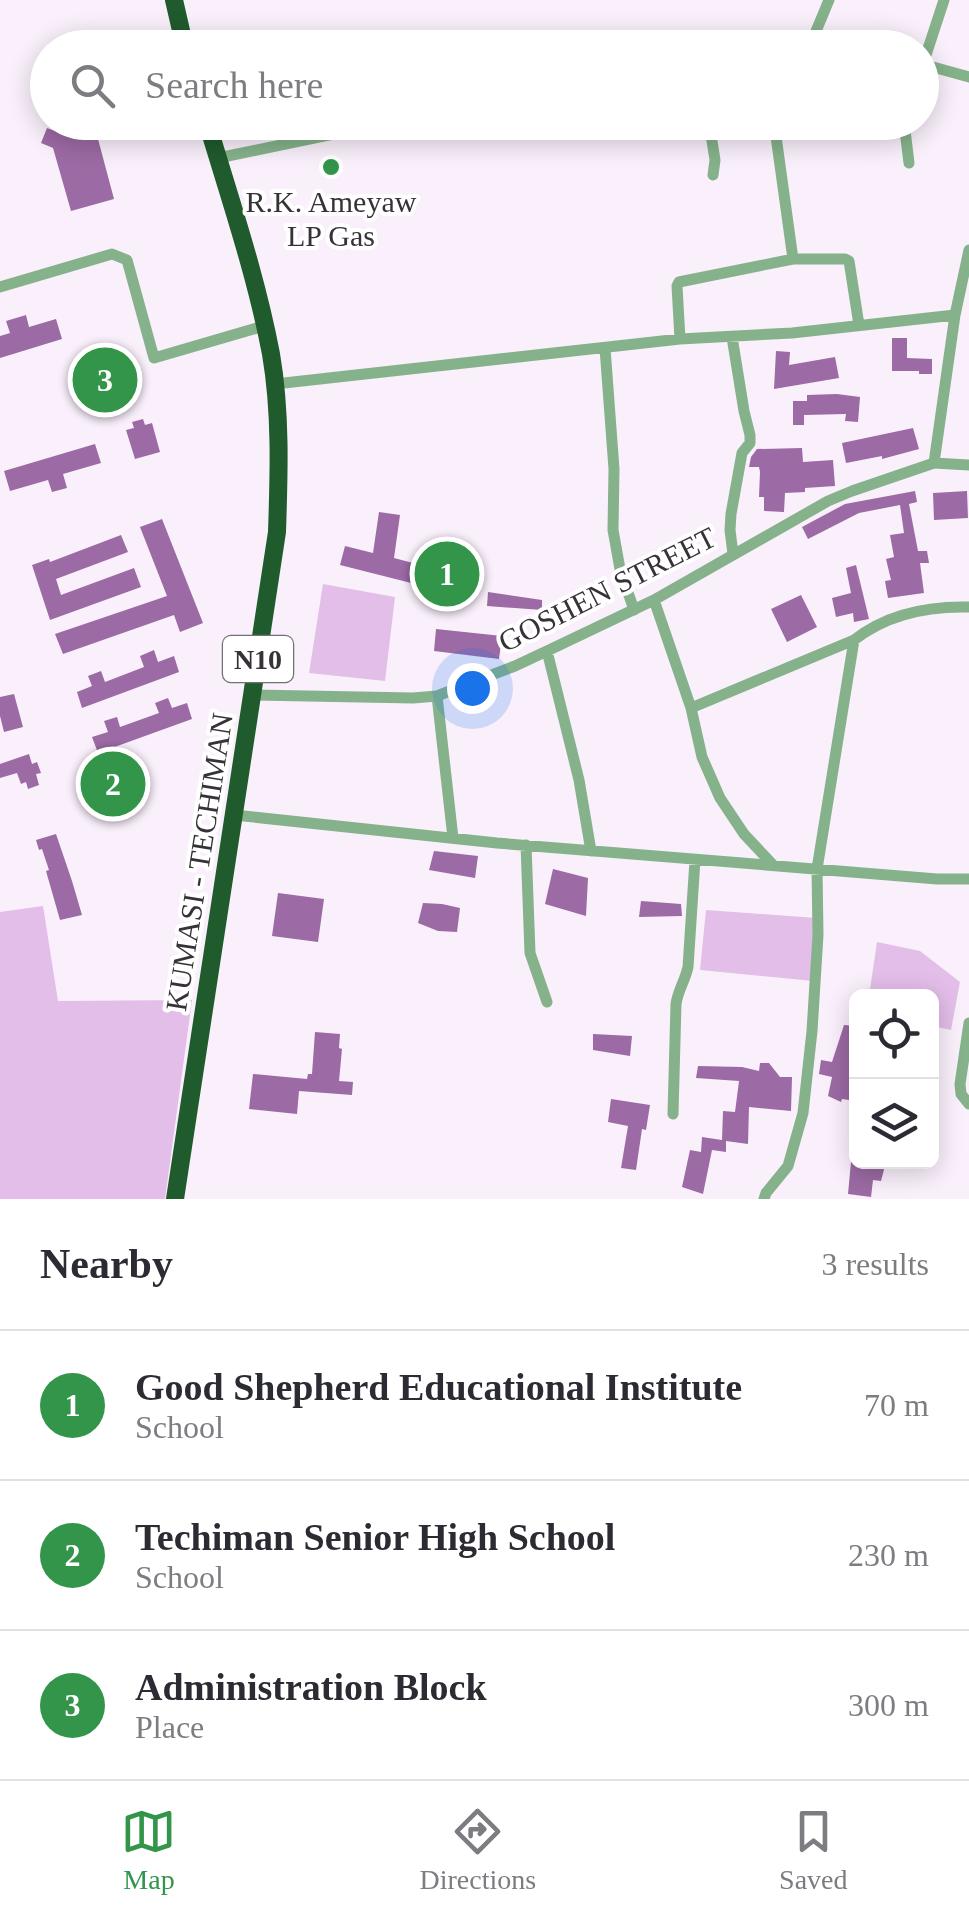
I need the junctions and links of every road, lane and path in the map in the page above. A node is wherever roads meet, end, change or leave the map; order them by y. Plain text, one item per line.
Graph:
1 (174, 0) edge
2 (829, 0) edge
3 (944, 0) edge
4 (181, 30) edge
5 (816, 30) edge
6 (934, 30) edge
7 (939, 69) edge
8 (969, 77) edge
9 (212, 140) edge
10 (304, 140) edge
11 (711, 140) edge
12 (776, 140) edge
13 (906, 140) edge
14 (218, 158) junction
15 (908, 163) dead end
16 (714, 175) dead end
17 (969, 250) edge
18 (793, 259) junction
19 (0, 287) edge
20 (955, 315) junction
21 (264, 326) junction
22 (860, 326) junction
23 (732, 336) junction
24 (680, 339) junction
25 (605, 348) junction
26 (275, 384) junction
27 (934, 463) junction
28 (969, 466) edge
29 (733, 554) junction
30 (654, 600) junction
31 (969, 607) edge
32 (634, 610) junction
33 (854, 640) junction
34 (547, 651) junction
35 (253, 696) junction
36 (437, 696) junction
37 (691, 708) junction
38 (234, 815) junction
39 (453, 838) junction
40 (526, 845) junction
41 (591, 851) junction
42 (696, 860) junction
43 (774, 866) junction
44 (817, 869) junction
45 (969, 879) edge
46 (546, 1002) dead end
47 (969, 1022) edge
48 (969, 1104) edge
49 (673, 1114) dead end
50 (175, 1199) edge
51 (764, 1199) edge

1 - 4 highway
2 - 5 street
3 - 6 street
7 - 8 street
9 - 14 highway, KUMASI - TECHIMAN / N10
10 - 14 street
11 - 16 street
12 - 18 street
13 - 15 street
14 - 21 highway, KUMASI - TECHIMAN / N10
17 - 20 street
18 - 22 street
18 - 24 street
19 - 21 street
20 - 22 street
20 - 27 street
21 - 26 highway, KUMASI - TECHIMAN / N10
22 - 23 street
23 - 24 street
23 - 29 street
24 - 25 street
25 - 26 street
25 - 32 street
26 - 35 highway, KUMASI - TECHIMAN / N10
27 - 28 street, GOSHEN STREET
27 - 29 street, GOSHEN STREET
29 - 30 street, GOSHEN STREET
30 - 32 street, GOSHEN STREET
30 - 37 street
31 - 33 street
32 - 34 street, GOSHEN STREET
33 - 37 street
33 - 44 street
34 - 36 street, GOSHEN STREET
34 - 41 street
35 - 36 street, GOSHEN STREET
35 - 38 highway, KUMASI - TECHIMAN / N10
36 - 39 street
37 - 43 street
38 - 39 street
38 - 50 highway, KUMASI - TECHIMAN / N10
39 - 40 street
40 - 41 street
40 - 46 street
41 - 42 street
42 - 43 street
42 - 49 street
43 - 44 street
44 - 45 street
44 - 51 street
47 - 48 street

